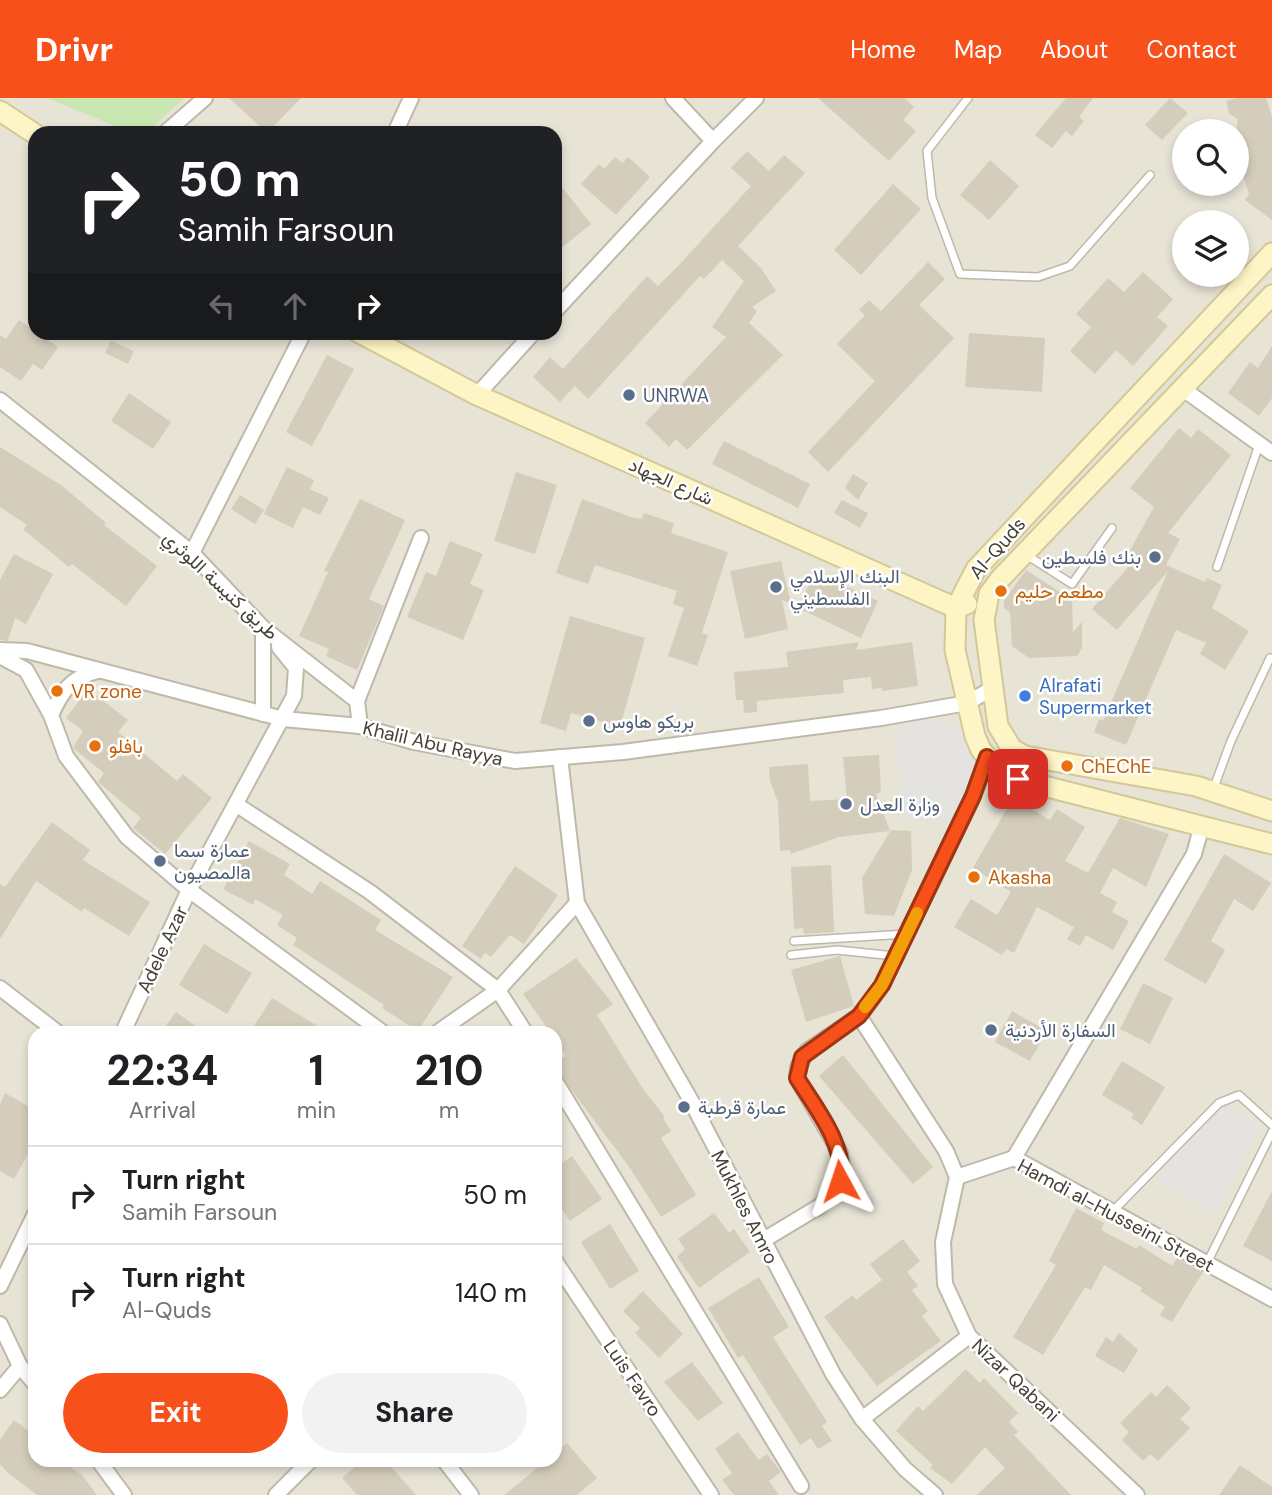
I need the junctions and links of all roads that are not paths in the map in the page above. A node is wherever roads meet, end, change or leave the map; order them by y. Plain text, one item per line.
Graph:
1 (205, 98) edge
2 (411, 98) edge
3 (673, 98) edge
4 (756, 98) edge
5 (968, 98) edge
6 (0, 111) edge
7 (173, 126) edge
8 (398, 126) edge
9 (28, 129) edge
10 (713, 141) junction
11 (1150, 174) dead end
12 (1272, 253) edge
13 (1272, 295) edge
14 (562, 303) edge
15 (300, 340) edge
16 (373, 340) edge
17 (527, 340) edge
18 (1184, 389) junction
19 (477, 395) junction
20 (0, 400) edge
21 (1259, 444) junction
22 (1272, 453) edge
23 (1112, 528) dead end
24 (421, 538) dead end
25 (192, 553) junction
26 (1024, 554) junction
27 (1217, 567) dead end
28 (988, 596) junction
29 (956, 608) junction
30 (263, 628) junction
31 (0, 650) edge
32 (0, 656) edge
33 (1270, 658) dead end
34 (100, 670) junction
35 (993, 688) junction
36 (358, 701) junction
37 (967, 703) junction
38 (263, 714) junction
39 (51, 715) junction
40 (283, 719) junction
41 (360, 726) junction
42 (560, 757) junction
43 (987, 757) junction
44 (1213, 790) junction
45 (237, 805) junction
46 (1272, 810) edge
47 (1202, 825) junction
48 (1272, 844) edge
49 (189, 890) junction
50 (577, 903) junction
51 (907, 934) junction
52 (794, 941) dead end
53 (792, 955) dead end
54 (896, 956) junction
55 (0, 988) edge
56 (498, 990) junction
57 (859, 1016) junction
58 (49, 1026) edge
59 (125, 1026) edge
60 (374, 1026) edge
61 (447, 1026) edge
62 (521, 1026) edge
63 (562, 1093) edge
64 (1272, 1125) edge
65 (1272, 1132) edge
66 (1014, 1158) junction
67 (957, 1177) junction
68 (1113, 1212) junction
69 (28, 1228) edge
70 (762, 1241) junction
71 (1207, 1263) junction
72 (562, 1272) edge
73 (0, 1286) edge
74 (1272, 1299) edge
75 (0, 1324) edge
76 (969, 1336) junction
77 (20, 1366) junction
78 (28, 1376) edge
79 (0, 1390) edge
80 (862, 1419) junction
81 (103, 1467) edge
82 (304, 1467) edge
83 (449, 1467) edge
84 (801, 1486) dead end
85 (124, 1495) edge
86 (276, 1495) edge
87 (471, 1495) edge
88 (711, 1495) edge
89 (935, 1495) edge
90 (1138, 1495) edge

1 - 7 street
2 - 8 street
3 - 10 street
4 - 10 street
5 - 11 lane
6 - 9 street
10 - 14 street
12 - 29 street, Al-Quds
13 - 18 street, Al-Quds
15 - 25 street
16 - 19 street, شارع الجهاد
17 - 19 street
18 - 21 street
18 - 26 street, Al-Quds
19 - 29 street, شارع الجهاد
20 - 25 street, طريق كنيسة اللوثري
21 - 22 street
21 - 27 lane
23 - 26 lane
24 - 36 street
25 - 30 street, طريق كنيسة اللوثري
26 - 28 street, Al-Quds
28 - 29 street
28 - 35 street, Al-Quds
29 - 37 street, Al-Quds
30 - 36 street, طريق كنيسة اللوثري
30 - 38 street
30 - 40 street, Adele Azar
31 - 34 street, Khalil Abu Rayya
32 - 39 street
33 - 44 lane
34 - 38 street, Khalil Abu Rayya
34 - 39 street
35 - 37 street, Khalil Abu Rayya
35 - 44 street, Al-Quds
36 - 41 street
37 - 42 street, Khalil Abu Rayya
37 - 43 street, Al-Quds
38 - 40 street, Khalil Abu Rayya
39 - 49 street
40 - 41 street, Khalil Abu Rayya
40 - 45 street, Adele Azar
41 - 42 street, Khalil Abu Rayya
42 - 50 street
43 - 47 street, Al-Quds
43 - 51 street
44 - 46 street, Al-Quds
45 - 49 street, Adele Azar
45 - 56 street
47 - 48 street, Al-Quds
47 - 66 street
49 - 59 street, Adele Azar
49 - 60 street
50 - 56 street
50 - 70 street, Mukhles Amro
51 - 52 lane
51 - 54 street
53 - 54 lane
54 - 57 street
55 - 58 street
56 - 61 street
56 - 62 street
57 - 67 street
57 - 70 street
63 - 84 street
64 - 68 lane
65 - 71 lane
66 - 67 street, Hamdi al-Husseini Street
66 - 68 street, Hamdi al-Husseini Street
67 - 76 street, Nizar Qabani
68 - 71 street, Hamdi al-Husseini Street
69 - 73 street
70 - 80 street, Mukhles Amro
71 - 74 street, Hamdi al-Husseini Street
72 - 88 street, Luis Favro
75 - 77 street
76 - 80 street
76 - 90 street, Nizar Qabani
77 - 78 street
77 - 79 street
80 - 89 street, Mukhles Amro
81 - 85 street
82 - 86 street
83 - 87 street

